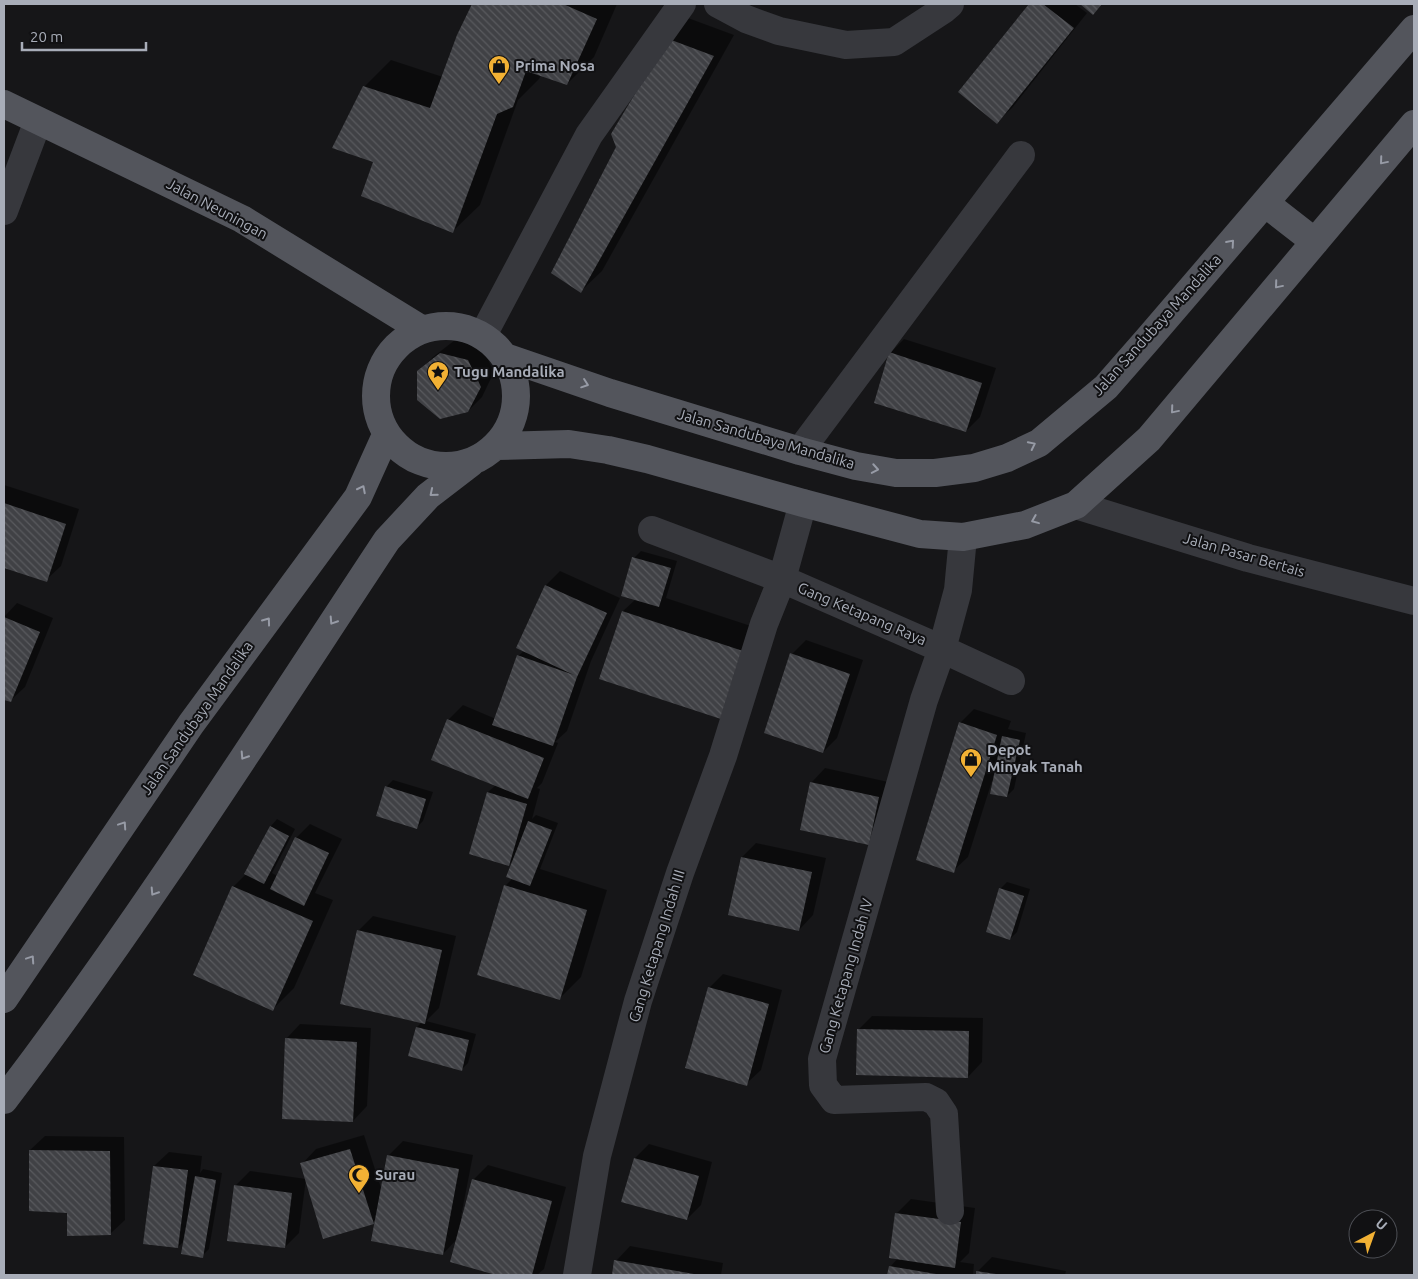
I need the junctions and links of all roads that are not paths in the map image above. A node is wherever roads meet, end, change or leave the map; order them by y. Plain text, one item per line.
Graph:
1 (682, 4) edge
2 (718, 4) edge
3 (945, 6) edge
4 (1414, 29) edge
5 (4, 104) edge
6 (38, 121) junction
7 (1414, 124) edge
8 (1021, 155) dead end
9 (1265, 203) junction
10 (4, 211) edge
11 (1315, 242) junction
12 (421, 329) junction
13 (483, 335) junction
14 (505, 357) junction
15 (386, 435) junction
16 (497, 446) junction
17 (800, 451) junction
18 (471, 463) junction
19 (803, 503) junction
20 (1076, 504) junction
21 (652, 530) dead end
22 (963, 538) junction
23 (782, 579) junction
24 (1414, 601) edge
25 (764, 624) joint
26 (942, 649) junction
27 (1011, 681) dead end
28 (924, 700) joint
29 (4, 999) edge
30 (4, 1100) edge
31 (950, 1212) dead end
32 (577, 1275) edge

1 - 13 street
2 - 3 street
4 - 9 main road, Jalan Sandubaya Mandalika
5 - 6 main road, Jalan Neuningan
6 - 10 street
6 - 12 main road, Jalan Neuningan
7 -> 11 main road
8 - 17 street
9 - 11 main road
17 -> 9 main road, Jalan Sandubaya Mandalika
11 -> 20 main road
12 - 13 main road
12 - 15 main road
13 - 14 main road
14 - 16 main road
14 -> 17 main road, Jalan Sandubaya Mandalika
15 - 18 main road
29 -> 15 main road, Jalan Sandubaya Mandalika
16 - 18 main road
16 - 19 main road
18 -> 30 main road
19 - 22 main road
19 - 23 street, Gang Ketapang Raya
20 -> 22 main road
20 - 24 street, Jalan Pasar Bertais
21 - 23 street, Gang Ketapang Raya
22 - 26 street, Gang Ketapang Raya
23 - 25 street, Gang Ketapang Raya
23 - 26 street, Gang Ketapang Raya
25 - 32 street, Gang Ketapang Indah III
26 - 27 street, Gang Ketapang Raya
26 - 28 street, Gang Ketapang Raya
28 - 31 street, Gang Ketapang Indah IV

